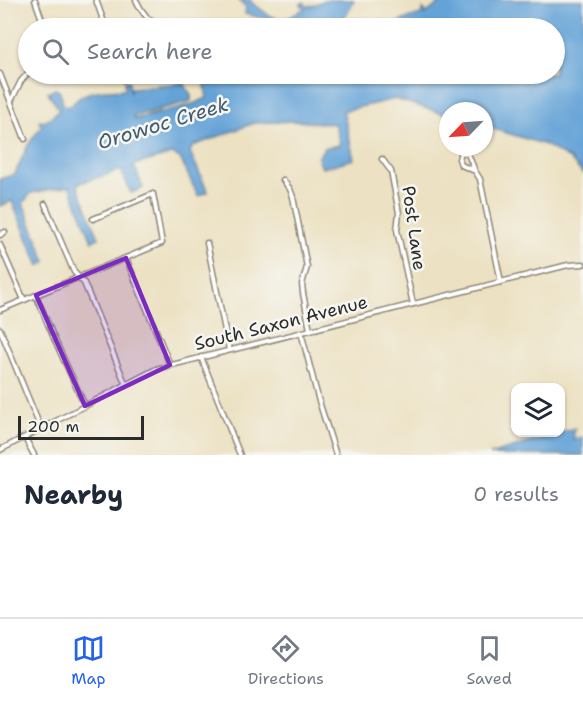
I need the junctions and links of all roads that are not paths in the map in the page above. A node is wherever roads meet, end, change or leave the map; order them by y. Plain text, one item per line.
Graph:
1 (35, 0) edge
2 (96, 0) edge
3 (136, 0) edge
4 (41, 18) edge
5 (102, 18) edge
6 (146, 18) edge
7 (0, 74) edge
8 (20, 84) edge
9 (11, 102) junction
10 (25, 139) dead end
11 (382, 159) dead end
12 (475, 171) junction
13 (283, 180) dead end
14 (45, 204) dead end
15 (93, 219) dead end
16 (207, 243) dead end
17 (0, 245) edge
18 (126, 258) junction
19 (583, 264) edge
20 (79, 277) junction
21 (501, 282) junction
22 (36, 295) junction
23 (24, 300) junction
24 (413, 304) junction
25 (0, 310) edge
26 (0, 329) edge
27 (310, 330) junction
28 (301, 332) junction
29 (229, 350) junction
30 (201, 357) junction
31 (170, 365) junction
32 (126, 385) junction
33 (85, 406) junction
34 (41, 429) junction
35 (25, 438) junction
36 (0, 450) edge
37 (34, 455) edge
38 (240, 455) edge
39 (336, 455) edge

1 - 4 street
2 - 5 street
3 - 6 street
7 - 9 street
8 - 9 street
9 - 10 street
11 - 24 street, Post Lane
12 - 12 street
12 - 21 street
13 - 27 street
14 - 20 street
15 - 18 street
16 - 29 street
17 - 23 street
18 - 20 street
18 - 31 street
19 - 21 street, South Saxon Avenue
20 - 22 street
20 - 32 street
21 - 24 street, South Saxon Avenue
22 - 23 street
22 - 33 street
23 - 25 street
24 - 27 street, South Saxon Avenue
26 - 34 street
27 - 28 street, South Saxon Avenue
28 - 29 street, South Saxon Avenue
28 - 39 street
29 - 30 street, South Saxon Avenue
30 - 31 street, South Saxon Avenue
30 - 38 street
31 - 32 street, South Saxon Avenue
32 - 33 street, South Saxon Avenue
33 - 34 street, South Saxon Avenue
34 - 35 street, South Saxon Avenue
35 - 36 street, South Saxon Avenue
35 - 37 street

